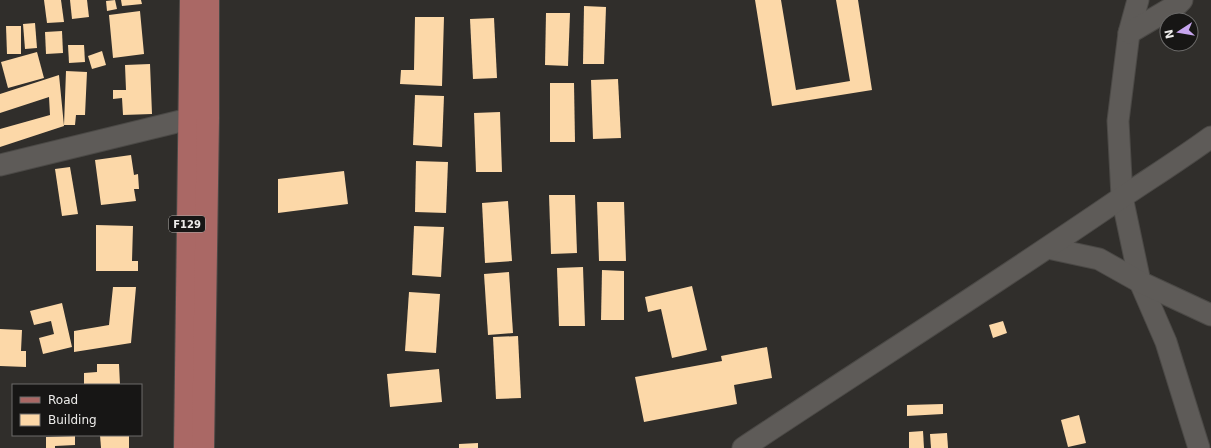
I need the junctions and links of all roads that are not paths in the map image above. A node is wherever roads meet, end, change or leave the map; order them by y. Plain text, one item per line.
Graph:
1 (191, 0) edge
2 (208, 0) edge
3 (1138, 0) edge
4 (1182, 0) edge
5 (1129, 33) junction
6 (188, 119) junction
7 (1211, 138) edge
8 (0, 165) edge
9 (1122, 197) junction
10 (1048, 248) junction
11 (1140, 282) junction
12 (1211, 316) edge
13 (185, 448) edge
14 (203, 448) edge
15 (742, 448) edge
16 (1199, 448) edge

1 - 6 main road, F129
2 - 14 main road, F129
3 - 5 street
4 - 5 street
5 - 9 street
6 - 8 street
6 - 13 main road, F129
7 - 9 street
9 - 10 street
9 - 11 street
10 - 11 street
10 - 15 street
11 - 12 street
11 - 16 street

